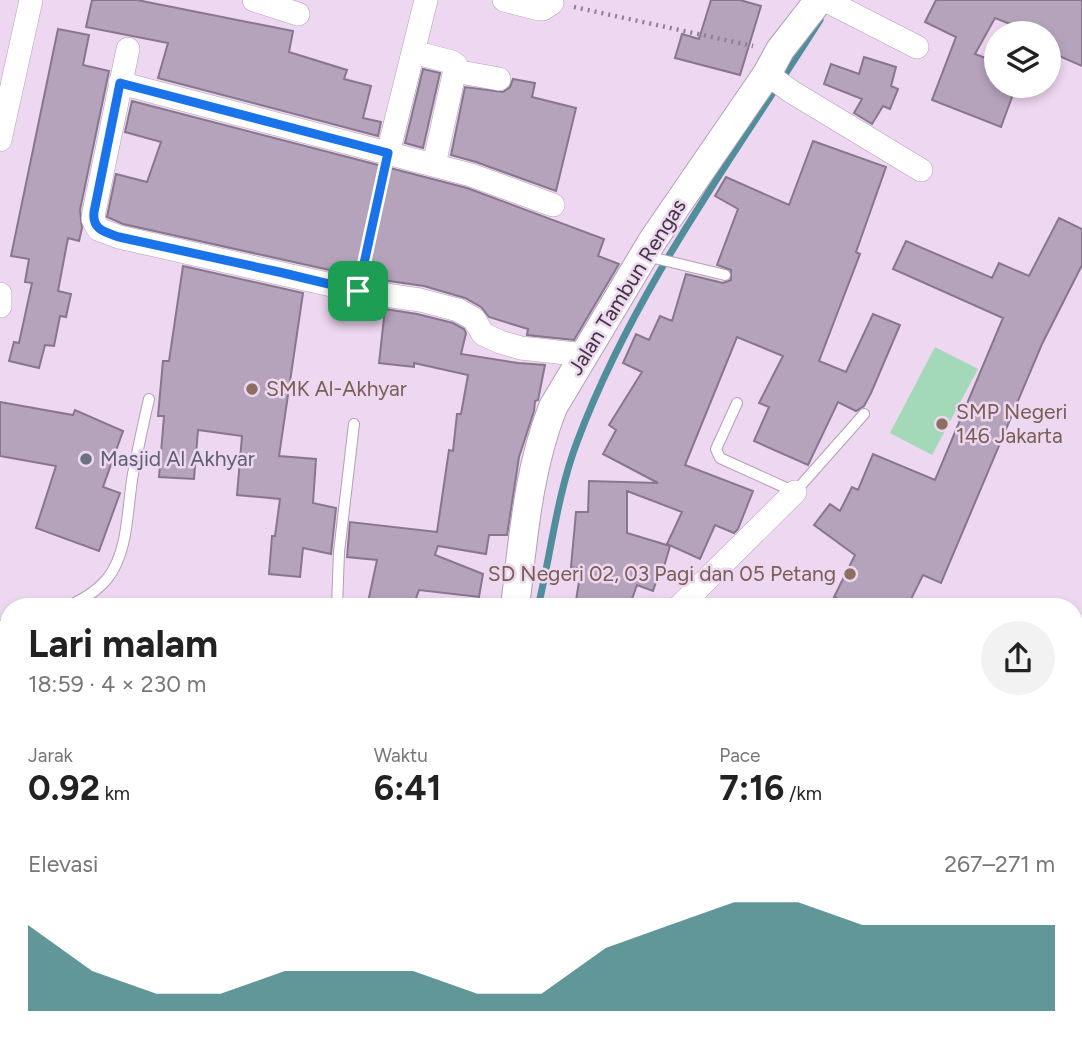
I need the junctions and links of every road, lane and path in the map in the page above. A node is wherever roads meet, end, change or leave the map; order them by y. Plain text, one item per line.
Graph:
1 (31, 0) edge
2 (254, 0) edge
3 (426, 0) edge
4 (504, 0) edge
5 (827, 2) edge
6 (552, 3) joint
7 (298, 14) dead end
8 (758, 47) dead end
9 (917, 47) dead end
10 (128, 49) dead end
11 (414, 52) junction
12 (455, 71) junction
13 (499, 79) dead end
14 (774, 80) junction
15 (120, 83) junction
16 (0, 140) edge
17 (388, 153) junction
18 (434, 165) junction
19 (921, 170) dead end
20 (553, 205) dead end
21 (655, 258) junction
22 (725, 275) dead end
23 (358, 291) junction
24 (0, 293) edge
25 (0, 306) edge
26 (584, 355) junction
27 (149, 399) dead end
28 (737, 403) dead end
29 (864, 414) dead end
30 (354, 424) dead end
31 (795, 492) junction
32 (84, 598) edge
33 (337, 598) edge
34 (516, 598) edge
35 (688, 598) edge

1 - 16 street
2 - 7 street
3 - 11 street
4 - 6 street
5 - 9 street
5 - 14 street, Jalan Tambun Rengas
6 - 8 path
10 - 15 street
11 - 12 street
11 - 17 street
12 - 13 street
12 - 18 street
14 - 19 street
14 - 21 street, Jalan Tambun Rengas
15 - 17 street
15 - 23 street
17 - 18 street
17 - 23 path
18 - 20 street
21 - 22 lane
21 - 26 street, Jalan Tambun Rengas
23 - 26 street
24 - 25 street
26 - 34 street, Jalan Tambun Rengas
27 - 32 lane
28 - 31 lane
29 - 31 lane
30 - 33 lane
31 - 35 street

